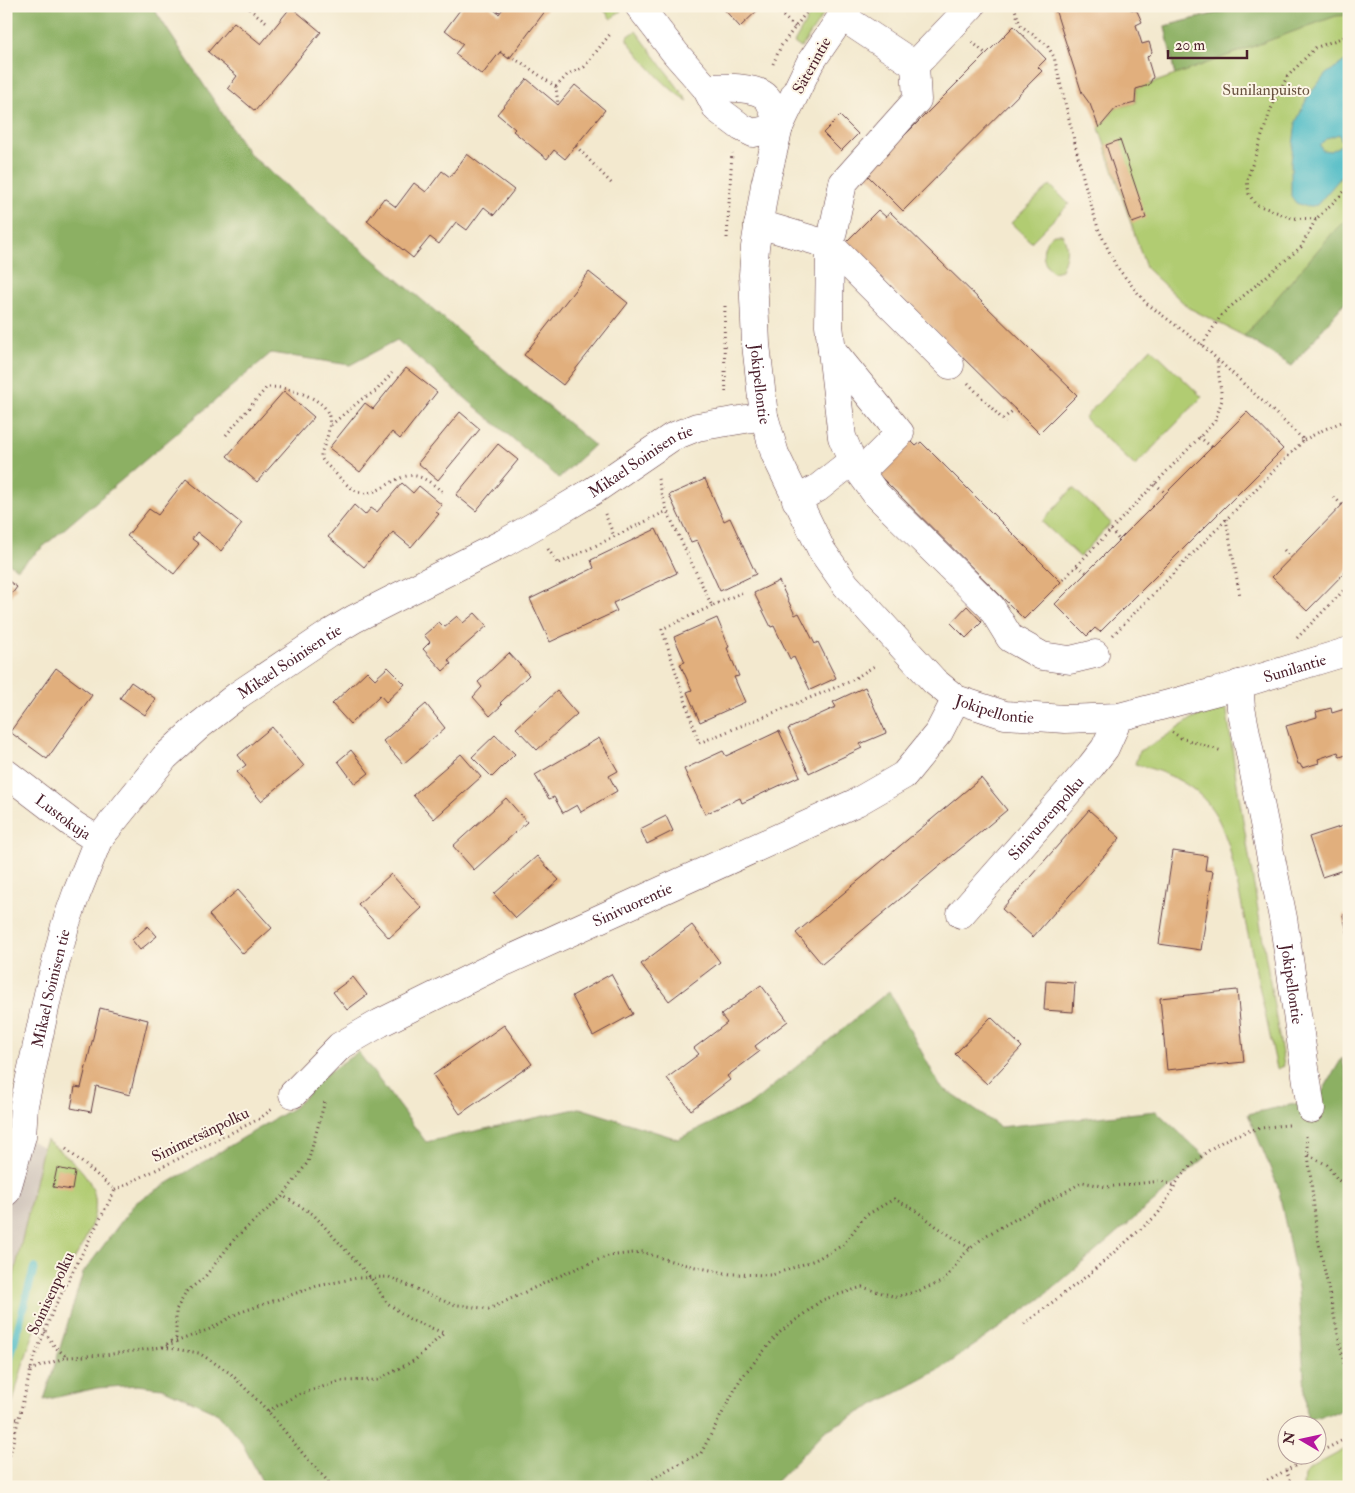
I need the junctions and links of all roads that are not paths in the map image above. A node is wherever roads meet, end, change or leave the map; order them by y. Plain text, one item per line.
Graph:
1 (639, 6) edge
2 (971, 6) edge
3 (845, 11) edge
4 (915, 65) junction
5 (706, 88) junction
6 (779, 127) junction
7 (758, 225) junction
8 (830, 245) junction
9 (832, 350) junction
10 (950, 365) road end
11 (764, 416) junction
12 (856, 466) junction
13 (796, 500) junction
14 (1349, 651) edge
15 (1094, 654) road end
16 (1239, 684) junction
17 (956, 699) junction
18 (1130, 715) junction
19 (6, 773) edge
20 (98, 840) junction
21 (961, 914) dead end
22 (293, 1094) road end
23 (15, 1101) edge
24 (1308, 1117) road end
25 (6, 1192) edge

1 - 5 street
2 - 4 street
3 - 4 street
3 - 6 street, Säterintie
4 - 8 street
5 - 6 street
5 - 6 street
6 - 7 street, Jokipellontie
7 - 8 street
7 - 11 street, Jokipellontie
8 - 9 street
8 - 10 street
9 - 12 street
9 - 12 street
11 - 13 street, Jokipellontie
11 - 20 street, Mikael Soinisen tie
12 - 13 street
12 - 15 street
13 - 17 street, Jokipellontie
14 - 16 street, Sunilantie
16 - 18 street, Jokipellontie
16 - 24 street, Jokipellontie
17 - 18 street, Jokipellontie
17 - 22 street, Sinivuorentie
18 - 21 street, Sinivuorenpolku
19 - 20 street, Lustokuja
20 - 23 street, Mikael Soinisen tie
23 - 25 street, Mikael Soinisen tie

